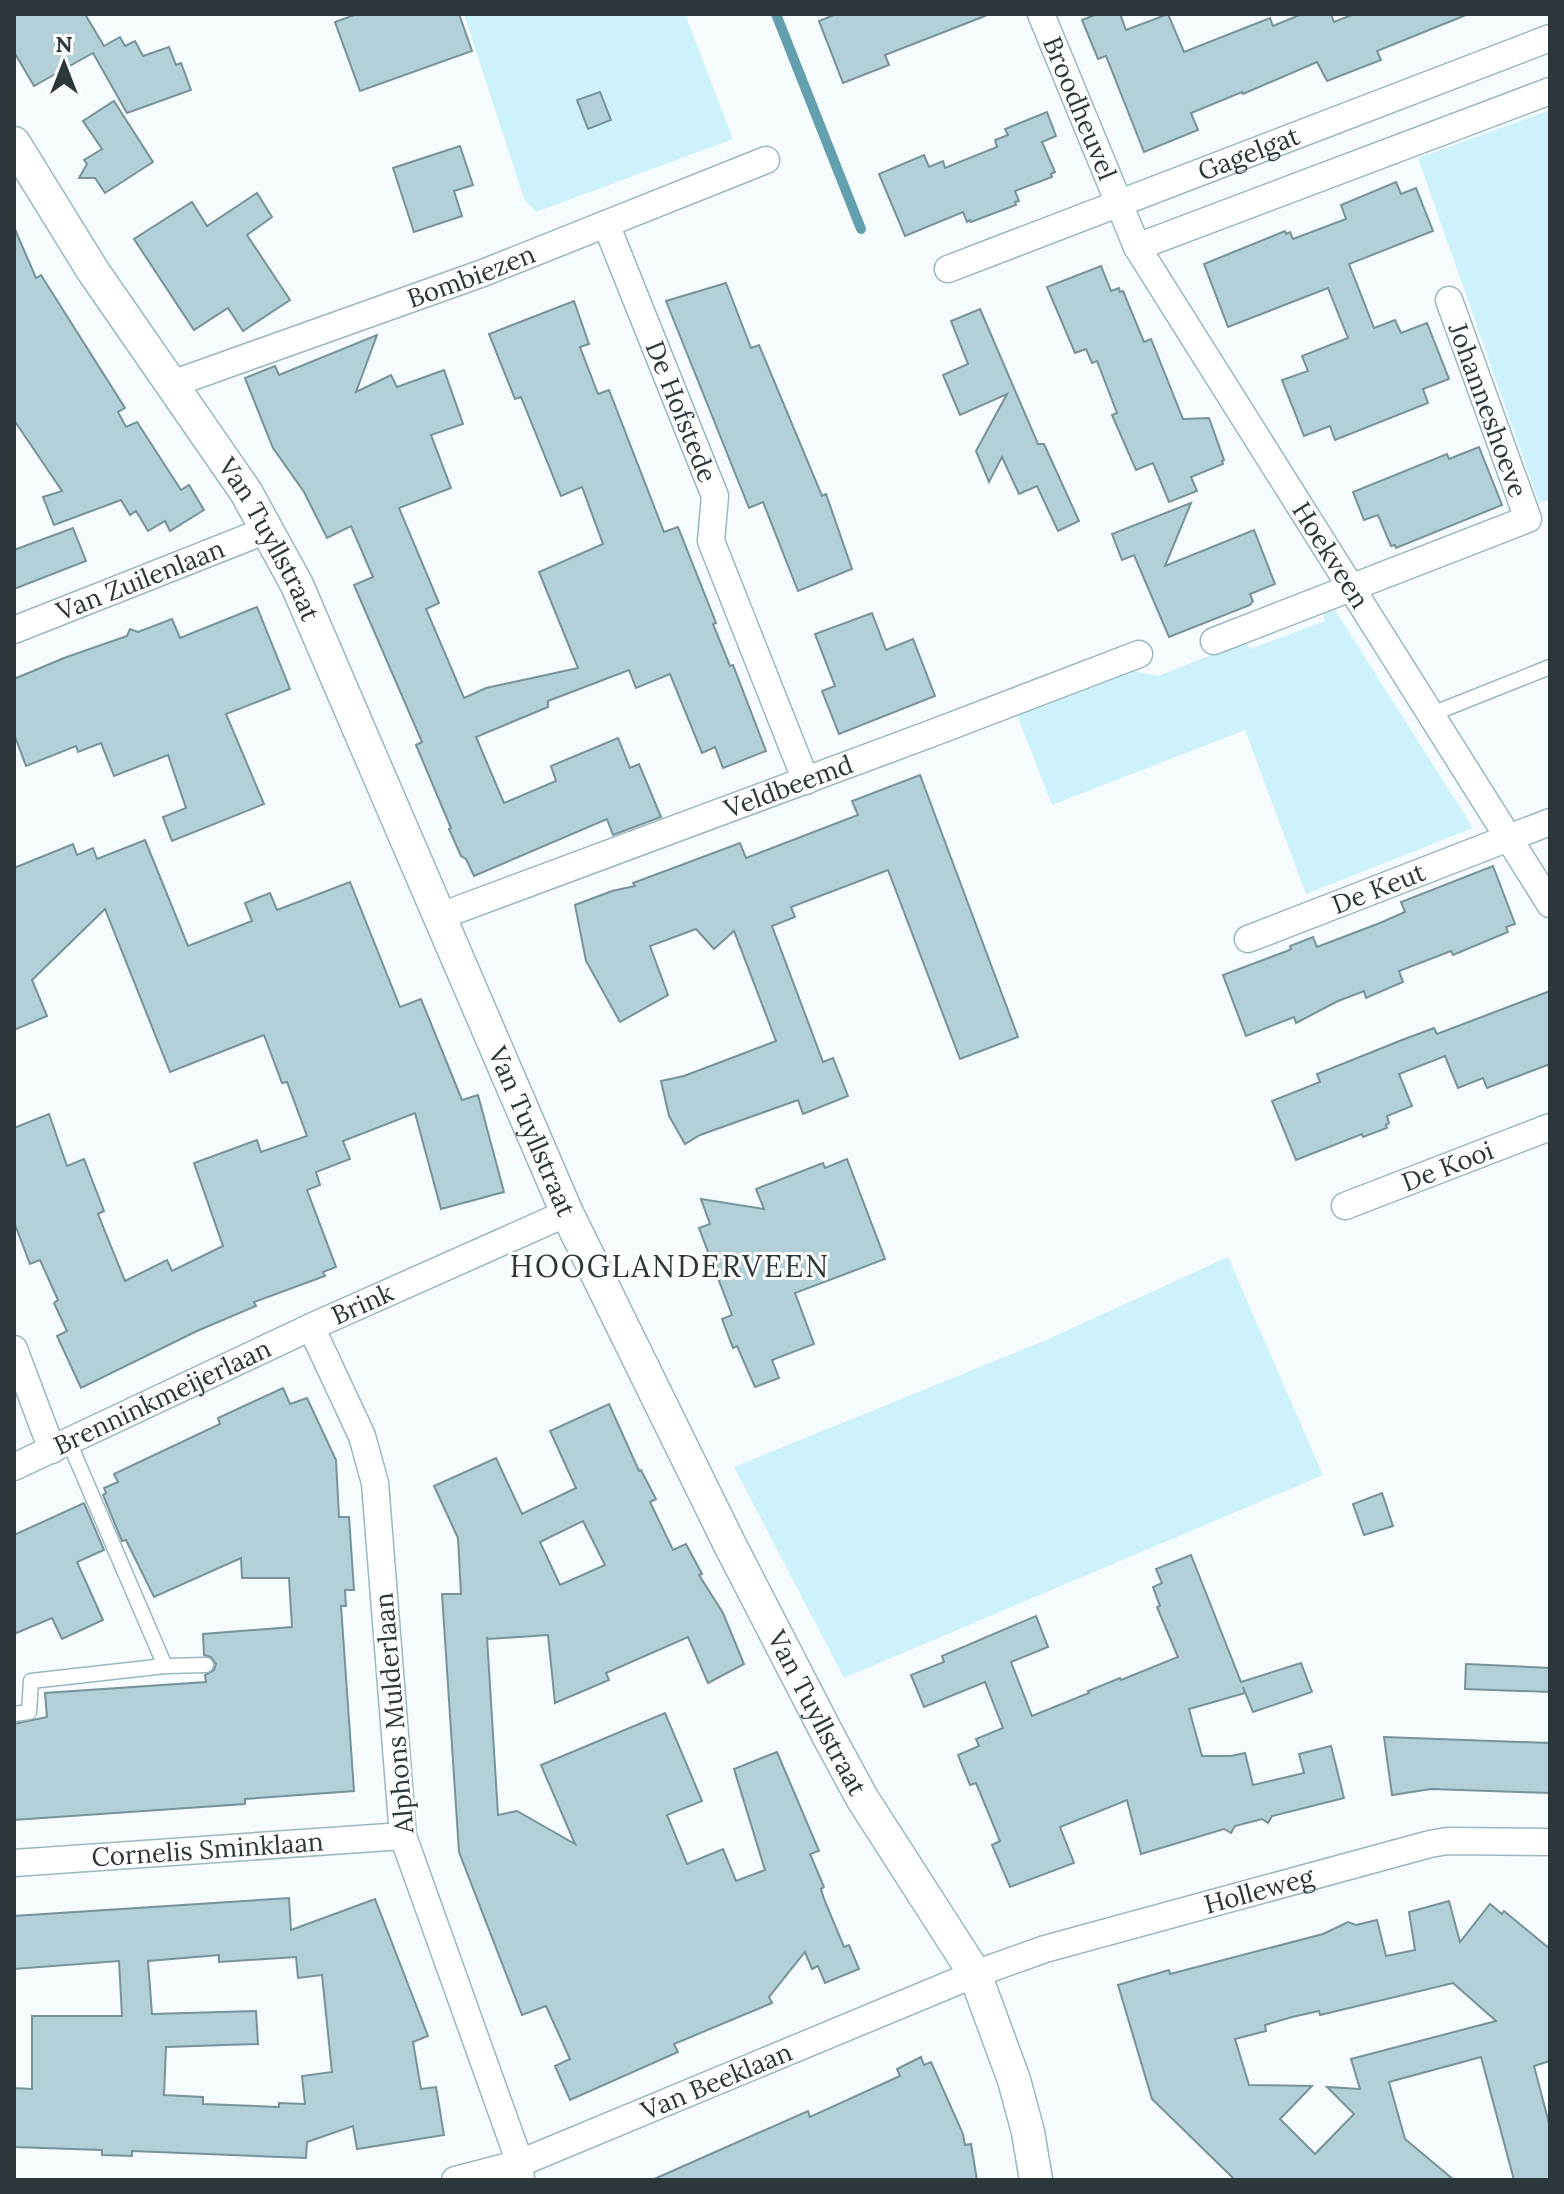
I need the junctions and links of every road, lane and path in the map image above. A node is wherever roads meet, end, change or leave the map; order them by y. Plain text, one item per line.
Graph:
1 (1041, 14) edge
2 (1550, 38) edge
3 (1550, 91) edge
4 (14, 143) edge
5 (766, 160) dead end
6 (1118, 204) junction
7 (606, 224) junction
8 (1137, 247) junction
9 (948, 269) dead end
10 (1449, 300) dead end
11 (172, 384) junction
12 (267, 530) junction
13 (1353, 588) junction
14 (14, 630) edge
15 (1214, 641) dead end
16 (1139, 654) dead end
17 (1550, 667) edge
18 (1432, 714) junction
19 (806, 781) junction
20 (1550, 822) edge
21 (1510, 838) junction
22 (1550, 904) edge
23 (438, 917) junction
24 (1248, 939) dead end
25 (1550, 1127) edge
26 (1345, 1206) dead end
27 (567, 1213) junction
28 (311, 1327) junction
29 (14, 1349) edge
30 (60, 1446) junction
31 (14, 1467) edge
32 (375, 1483) joint
33 (206, 1665) dead end
34 (165, 1666) junction
35 (14, 1714) edge
36 (403, 1836) junction
37 (1550, 1842) edge
38 (14, 1863) edge
39 (975, 1974) junction
40 (520, 2172) edge
41 (455, 2180) edge
42 (1036, 2180) edge

1 - 6 street, Broodheuvel
2 - 6 street, Gagelgat
3 - 8 street, Gagelgat
4 - 11 street, Van Tuyllstraat
5 - 7 street, Bombiezen
6 - 8 street, Hoekveen
6 - 9 street, Gagelgat
7 - 11 street, Bombiezen
7 - 19 street, De Hofstede
8 - 13 street, Hoekveen
10 - 13 street, Johanneshoeve
11 - 12 street, Van Tuyllstraat
12 - 14 street, Van Zuilenlaan
12 - 23 street, Van Tuyllstraat
13 - 15 street, Johanneshoeve
13 - 18 street, Hoekveen
16 - 19 street, Veldbeemd
17 - 18 lane
18 - 21 street, Hoekveen
19 - 23 street, Veldbeemd
20 - 21 street, De Keut
21 - 22 street, Hoekveen
21 - 24 street, De Keut
23 - 27 street, Van Tuyllstraat
25 - 26 street, De Kooi
27 - 28 street, Brink
27 - 39 street, Van Tuyllstraat
28 - 30 street, Brenninkmeijerlaan
28 - 32 street, Brink
29 - 30 street
30 - 31 street, Brenninkmeijerlaan
30 - 34 lane
32 - 36 street, Alphons Mulderlaan
33 - 34 lane
34 - 35 lane
36 - 38 street, Cornelis Sminklaan
36 - 40 street, Alphons Mulderlaan
37 - 39 street, Holleweg
39 - 40 street, Van Beeklaan
39 - 42 street, Van Tuyllstraat
40 - 41 street, Van Beeklaan

